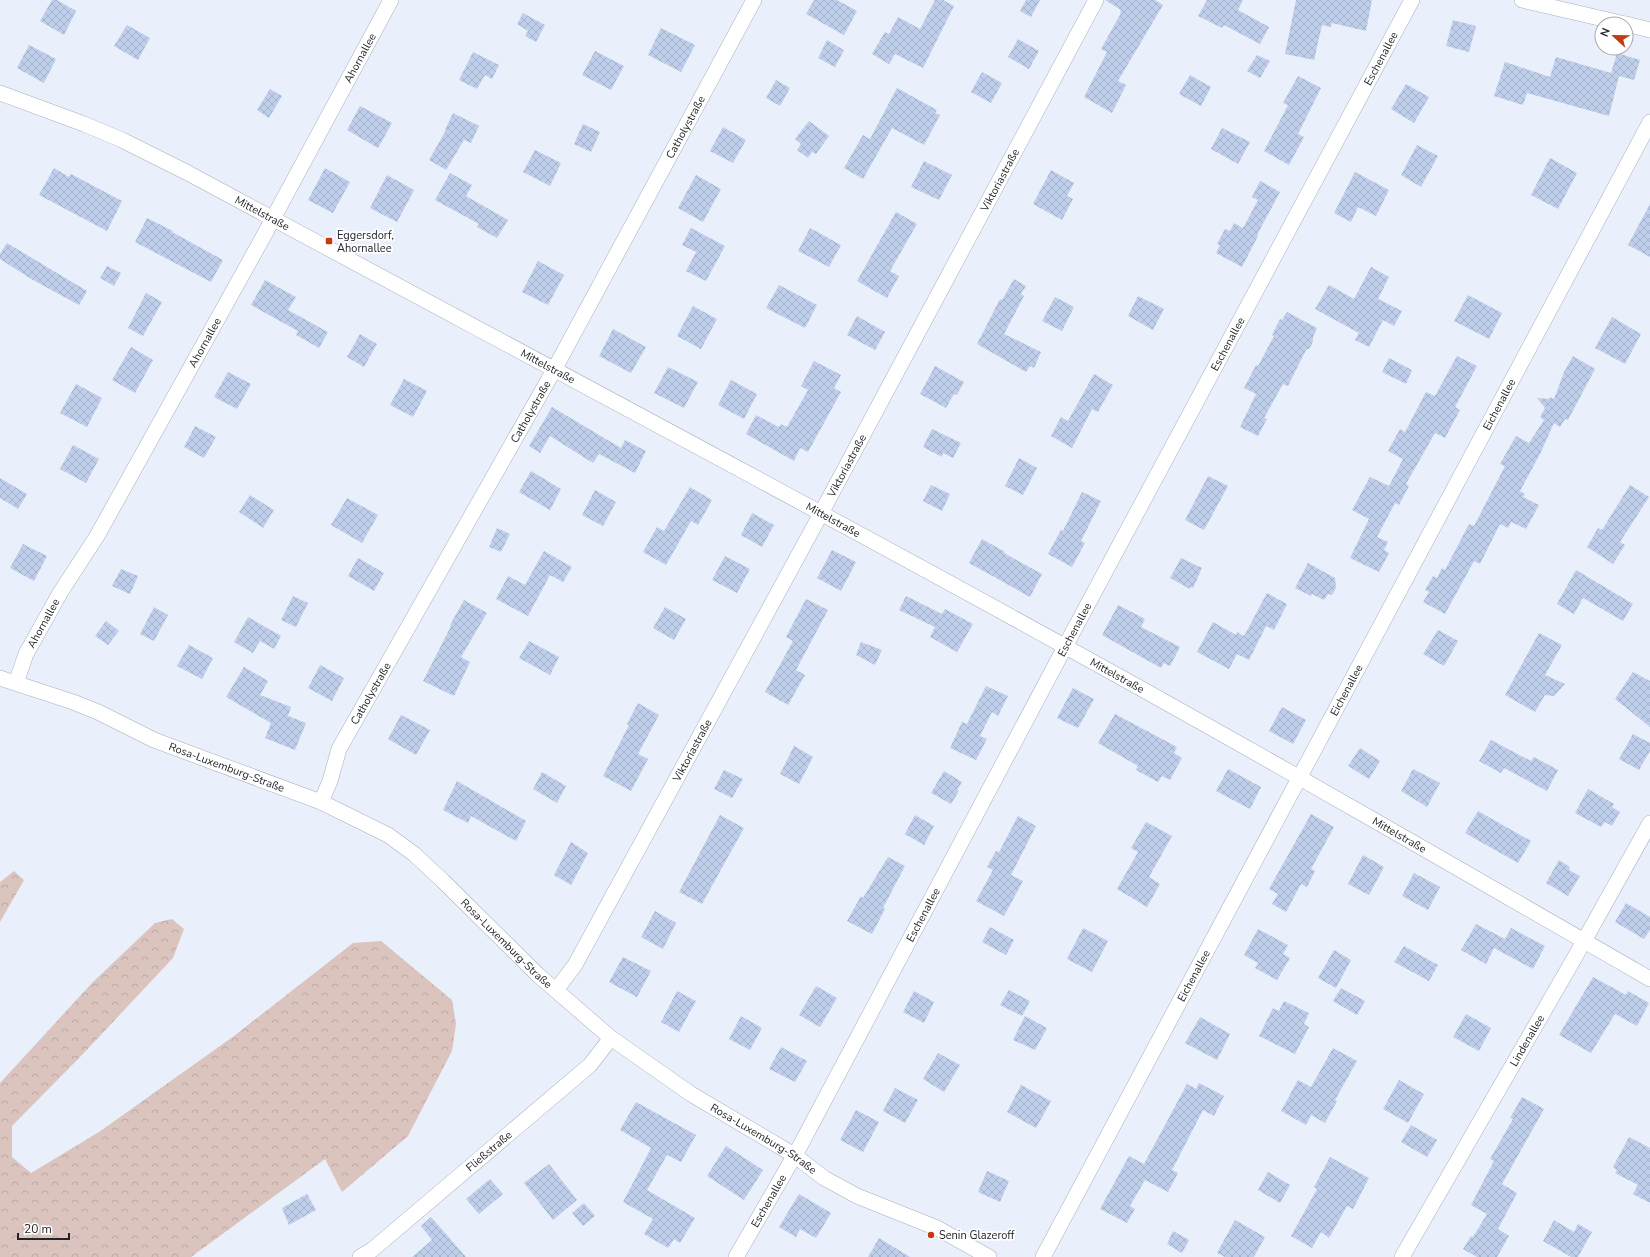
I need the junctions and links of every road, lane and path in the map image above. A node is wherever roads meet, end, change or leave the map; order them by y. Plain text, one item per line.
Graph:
1 (391, 0) edge
2 (754, 0) edge
3 (1096, 0) edge
4 (1412, 0) edge
5 (1522, 0) edge
6 (1594, 17) edge
7 (1634, 26) edge
8 (1650, 30) edge
9 (0, 94) edge
10 (1650, 122) edge
11 (272, 219) junction
12 (554, 370) junction
13 (821, 513) junction
14 (1065, 646) junction
15 (0, 678) edge
16 (16, 683) junction
17 (1300, 777) junction
18 (321, 802) junction
19 (1650, 823) edge
20 (1584, 940) junction
21 (1650, 979) edge
22 (556, 990) junction
23 (611, 1038) junction
24 (794, 1156) junction
25 (360, 1257) edge
26 (736, 1257) edge
27 (989, 1257) edge
28 (1043, 1257) edge
29 (1402, 1257) edge

1 - 11 street, Ahornallee
2 - 12 street, Catholystraße
3 - 13 street, Viktoriastraße
4 - 14 street, Eschenallee
5 - 6 street
7 - 8 street
9 - 11 street, Mittelstraße
10 - 17 street, Eichenallee
11 - 12 street, Mittelstraße
11 - 16 street, Ahornallee
12 - 13 street, Mittelstraße
12 - 18 street, Catholystraße
13 - 14 street, Mittelstraße
13 - 22 street, Viktoriastraße
14 - 17 street, Mittelstraße
14 - 24 street, Eschenallee
15 - 16 street, Rosa-Luxemburg-Straße
16 - 18 street, Rosa-Luxemburg-Straße
17 - 20 street, Mittelstraße
17 - 28 street, Eichenallee
18 - 22 street, Rosa-Luxemburg-Straße
19 - 20 street, Lindenallee
20 - 21 street, Mittelstraße
20 - 29 street, Lindenallee
22 - 23 street, Rosa-Luxemburg-Straße
23 - 24 street, Rosa-Luxemburg-Straße
23 - 25 street, Fließstraße
24 - 26 street, Eschenallee
24 - 27 street, Rosa-Luxemburg-Straße

